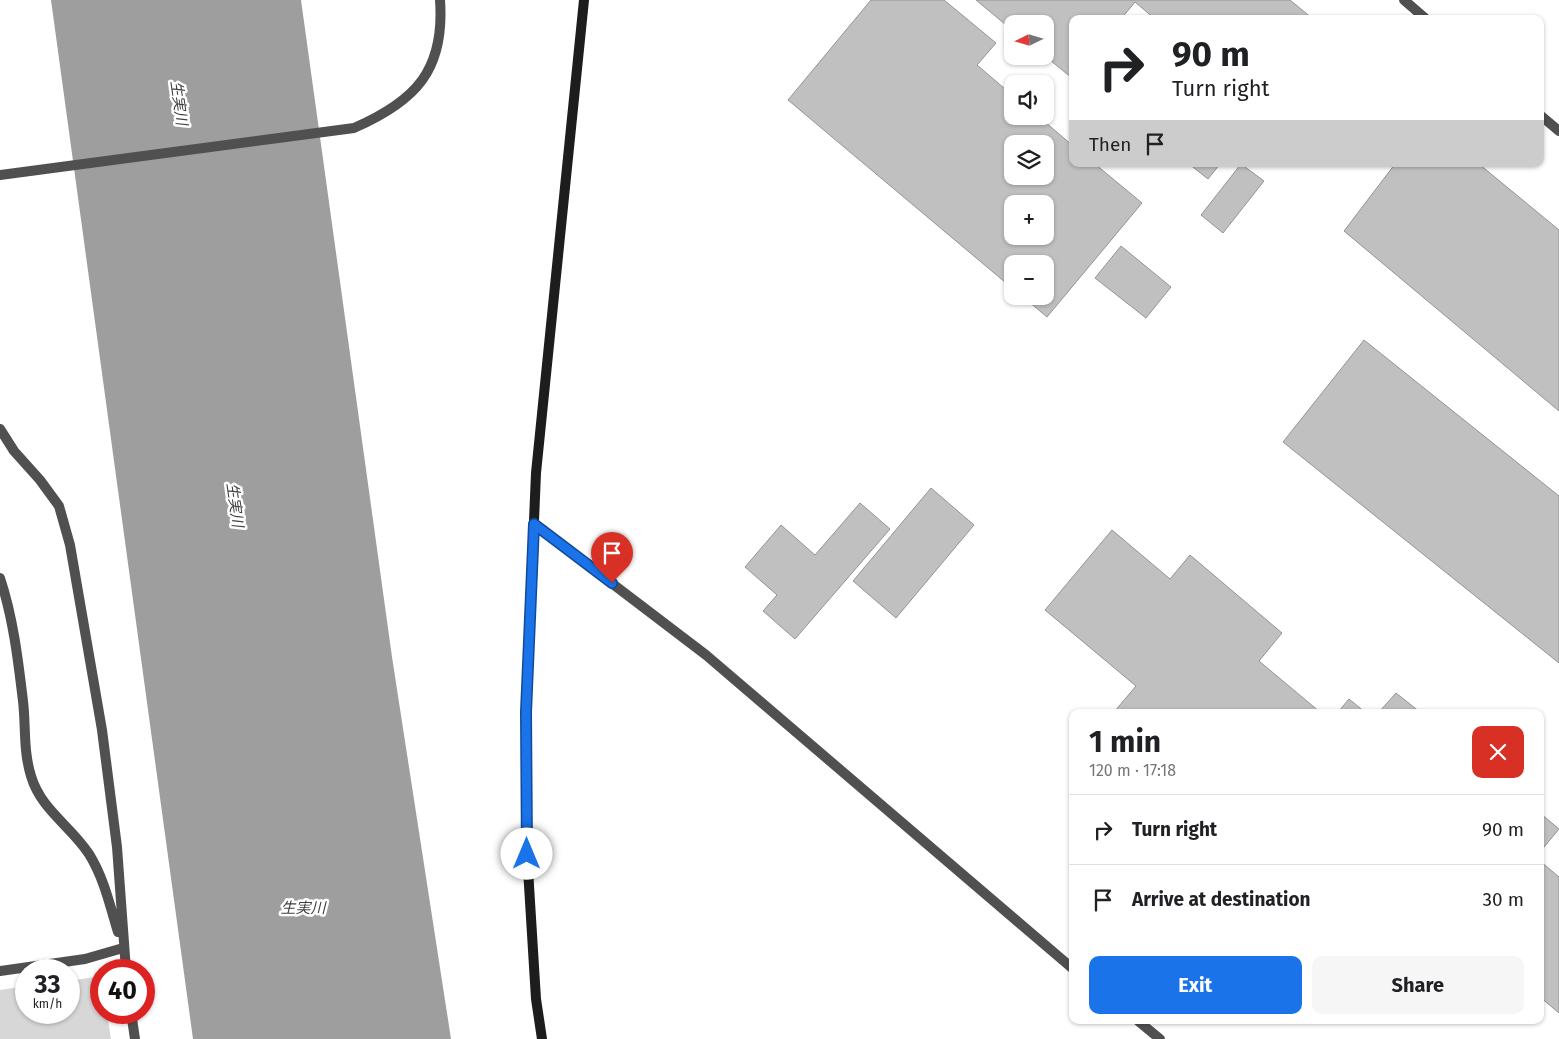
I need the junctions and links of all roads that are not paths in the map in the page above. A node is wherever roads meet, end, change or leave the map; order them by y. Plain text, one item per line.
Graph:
1 (440, 0) edge
2 (584, 0) edge
3 (1404, 0) edge
4 (1421, 15) edge
5 (1544, 118) edge
6 (1559, 131) edge
7 (0, 175) edge
8 (0, 429) edge
9 (534, 524) junction
10 (0, 578) edge
11 (123, 948) junction
12 (124, 959) edge
13 (1069, 965) edge
14 (0, 971) edge
15 (133, 1024) edge
16 (1141, 1024) edge
17 (135, 1039) edge
18 (542, 1039) edge
19 (1160, 1039) edge

1 - 7 street
2 - 9 street
3 - 4 street
5 - 6 street
8 - 11 street
9 - 13 street
9 - 18 street
10 - 11 street
11 - 12 street
11 - 14 street
15 - 17 street
16 - 19 street

